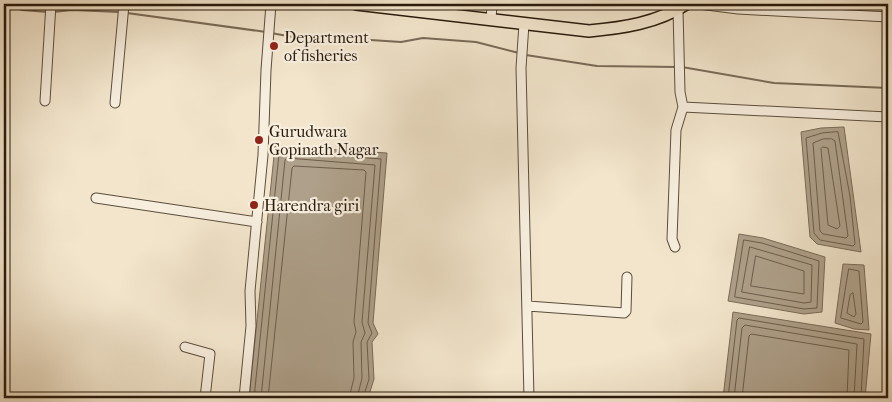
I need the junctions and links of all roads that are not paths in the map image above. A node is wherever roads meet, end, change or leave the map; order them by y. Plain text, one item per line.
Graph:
1 (51, 4) edge
2 (124, 4) edge
3 (271, 4) edge
4 (356, 4) edge
5 (492, 4) edge
6 (699, 4) edge
7 (385, 6) edge
8 (682, 6) edge
9 (888, 17) edge
10 (491, 20) junction
11 (524, 24) junction
12 (45, 101) dead end
13 (115, 103) dead end
14 (682, 107) junction
15 (888, 117) edge
16 (96, 198) dead end
17 (257, 222) junction
18 (675, 248) dead end
19 (627, 276) dead end
20 (528, 306) junction
21 (185, 347) dead end
22 (205, 398) edge
23 (244, 398) edge
24 (529, 398) edge

1 - 12 street
2 - 13 street
3 - 17 street
4 - 7 main road
5 - 10 street
6 - 9 street
7 - 10 main road
8 - 11 main road
8 - 14 street
10 - 11 main road
11 - 20 street
14 - 15 street
14 - 18 street
16 - 17 street
17 - 23 street
19 - 20 street
20 - 24 street
21 - 22 street

